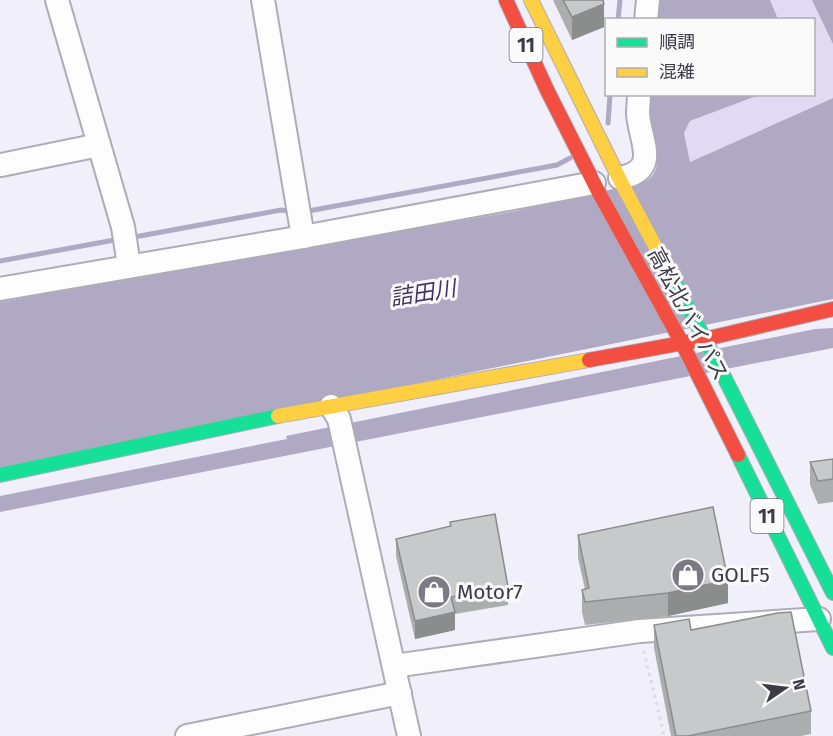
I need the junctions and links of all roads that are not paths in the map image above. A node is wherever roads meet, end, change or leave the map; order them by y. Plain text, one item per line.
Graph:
1 (57, 0) edge
2 (263, 0) edge
3 (506, 0) edge
4 (531, 0) edge
5 (648, 0) edge
6 (646, 18) edge
7 (639, 96) edge
8 (99, 145) junction
9 (1, 165) edge
10 (620, 180) junction
11 (595, 185) junction
12 (301, 230) junction
13 (128, 258) junction
14 (0, 289) edge
15 (833, 309) edge
16 (705, 339) junction
17 (682, 344) junction
18 (335, 412) junction
19 (0, 475) edge
20 (833, 593) edge
21 (819, 619) junction
22 (833, 648) edge
23 (394, 666) junction
24 (400, 693) junction
25 (187, 736) edge
26 (409, 736) edge

1 - 8 street
2 - 12 street
3 - 11 main road, 高松北バイパス / 11
4 - 10 main road, 高松北バイパス / 11
5 - 6 street
7 - 10 street
8 - 9 street
8 - 13 street
10 - 16 main road, 高松北バイパス / 11
11 - 12 street
11 - 17 main road, 高松北バイパス / 11
12 - 13 street
13 - 14 street
15 - 16 main road
16 - 17 main road
16 - 20 main road, 高松北バイパス / 11
17 - 18 main road
17 - 21 main road, 高松北バイパス / 11
18 - 19 main road
18 - 23 street
21 - 22 main road, 高松北バイパス / 11
21 - 23 street
23 - 24 street
24 - 25 street
24 - 26 street

